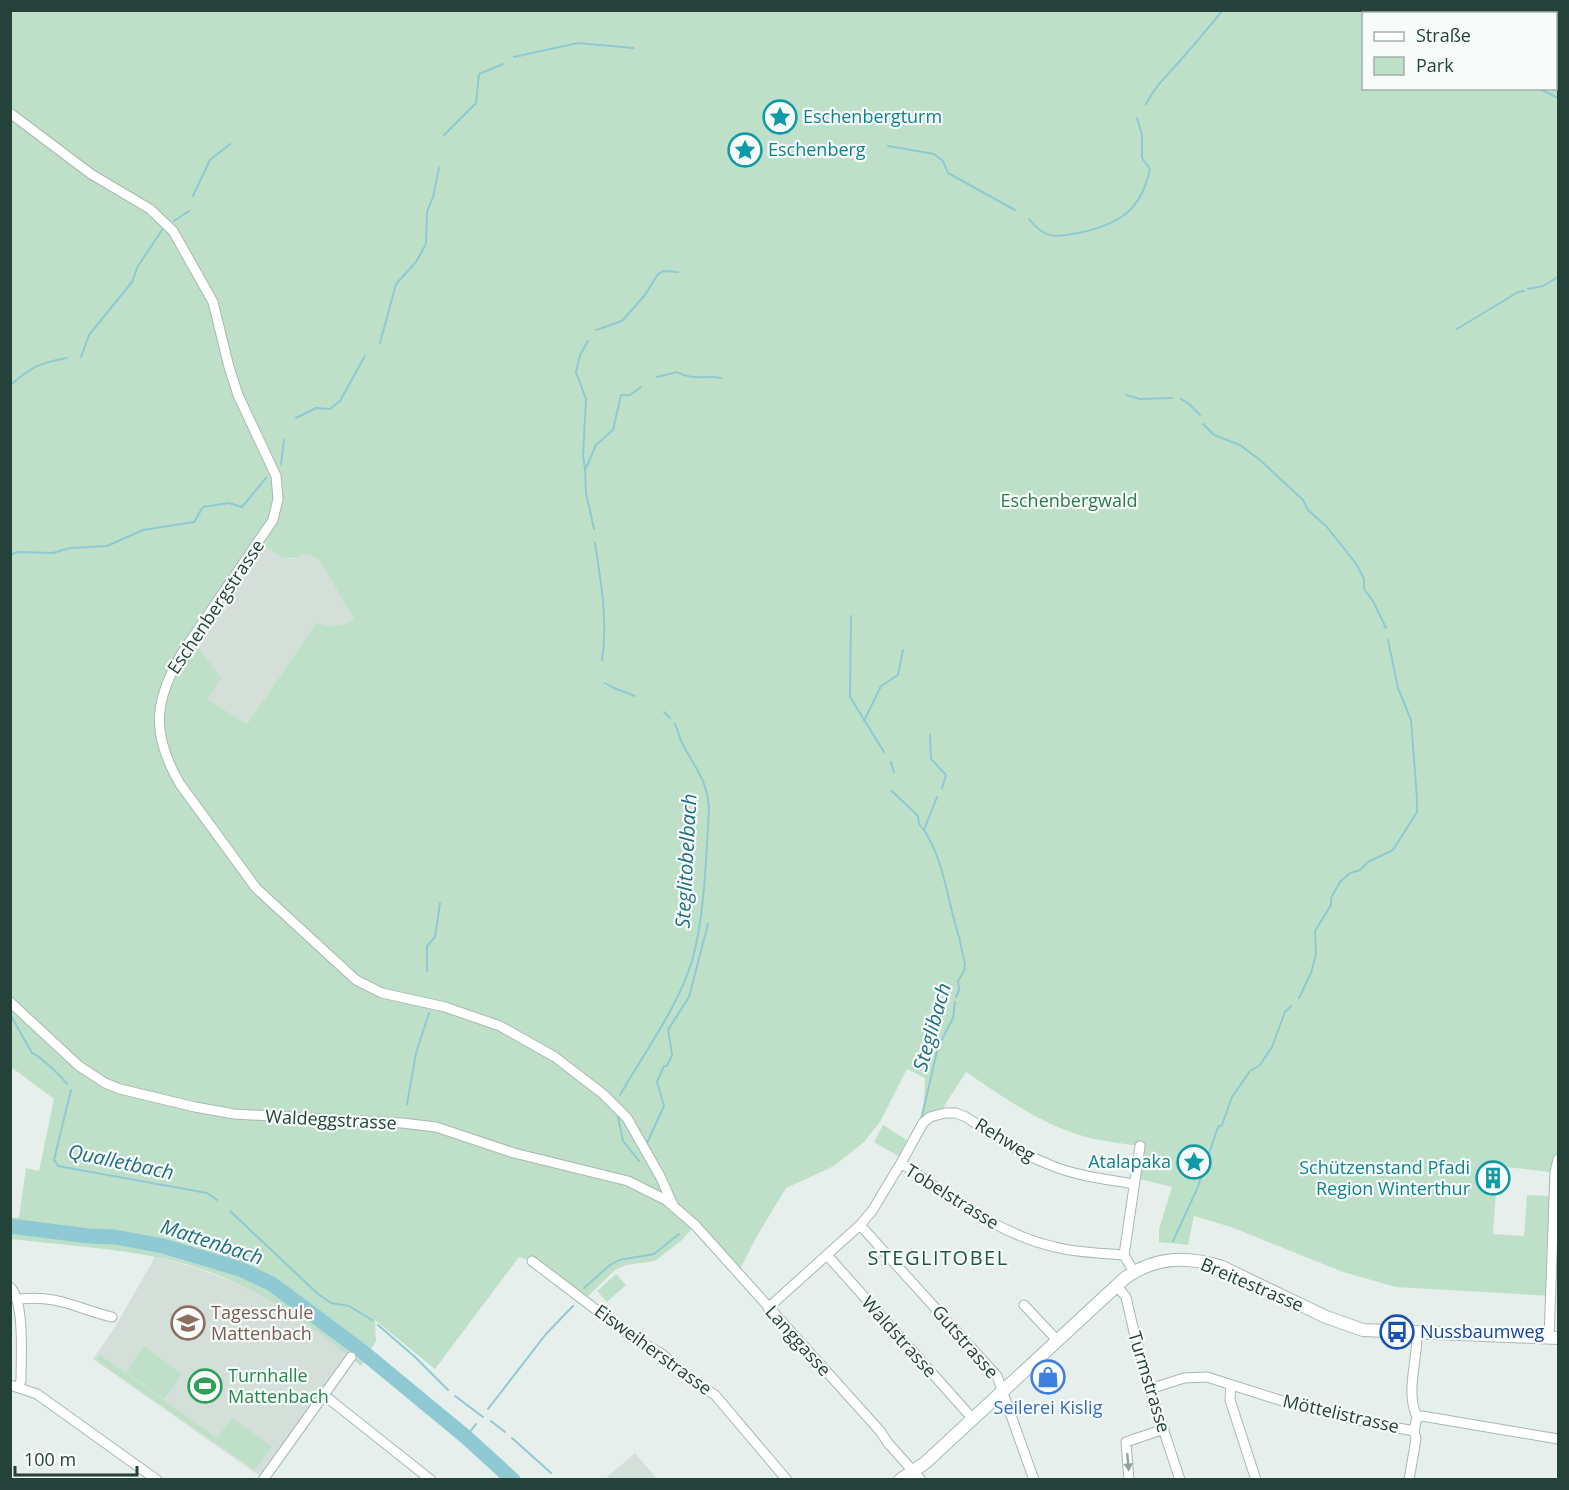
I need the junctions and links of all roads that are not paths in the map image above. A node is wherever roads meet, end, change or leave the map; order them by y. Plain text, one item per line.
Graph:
1 (10, 113) edge
2 (10, 1002) edge
3 (1140, 1146) dead end
4 (1558, 1160) edge
5 (901, 1163) junction
6 (1134, 1184) junction
7 (673, 1204) junction
8 (860, 1225) junction
9 (827, 1255) junction
10 (1124, 1255) junction
11 (531, 1261) dead end
12 (1134, 1272) junction
13 (1117, 1286) junction
14 (10, 1287) edge
15 (19, 1299) junction
16 (1024, 1305) dead end
17 (768, 1308) junction
18 (112, 1317) dead end
19 (1418, 1332) junction
20 (1554, 1338) edge
21 (1057, 1340) junction
22 (351, 1357) dead end
23 (1231, 1385) junction
24 (15, 1386) edge
25 (1003, 1389) junction
26 (1150, 1389) junction
27 (324, 1395) junction
28 (1417, 1417) junction
29 (972, 1418) junction
30 (1164, 1429) junction
31 (1414, 1431) junction
32 (1558, 1439) edge
33 (917, 1476) edge
34 (157, 1479) edge
35 (263, 1479) edge
36 (431, 1479) edge
37 (787, 1479) edge
38 (900, 1479) edge
39 (1034, 1479) edge
40 (1129, 1479) edge
41 (1180, 1479) edge
42 (1256, 1479) edge
43 (1409, 1479) edge

1 - 7 street, Eschenbergstrasse
2 - 7 street, Waldeggstrasse
3 - 6 street
4 - 20 street
5 - 6 street, Rehweg
5 - 8 street, Tobelstrasse
5 - 10 street, Tobelstrasse
6 - 10 street
7 - 17 street, Langgasse
8 - 9 street, Tobelstrasse
8 - 25 street, Gutstrasse
9 - 17 street, Tobelstrasse
9 - 29 street, Waldstrasse
10 - 12 street
11 - 37 street, Eisweiherstrasse
12 - 13 main road, Breitestrasse
12 - 19 main road, Breitestrasse
13 - 21 main road, Breitestrasse
13 - 26 street, Turmstrasse
14 - 15 street
15 - 18 street
15 - 24 street
16 - 21 street
17 - 33 street, Langgasse
19 - 20 main road, Breitestrasse
19 - 28 street
21 - 25 main road, Breitestrasse
22 - 27 street
23 - 26 street, Möttelistrasse
23 - 31 street, Möttelistrasse
23 - 42 street
24 - 34 street
25 - 29 main road, Breitestrasse
25 - 39 street, Gutstrasse
26 - 30 street, Turmstrasse
27 - 35 street
27 - 36 street
28 - 31 street, Möttelistrasse
28 - 32 street, Möttelistrasse
29 - 33 main road, Breitestrasse
30 -> 40 street
30 - 41 street, Turmstrasse
31 - 43 street
33 - 38 main road, Breitestrasse

